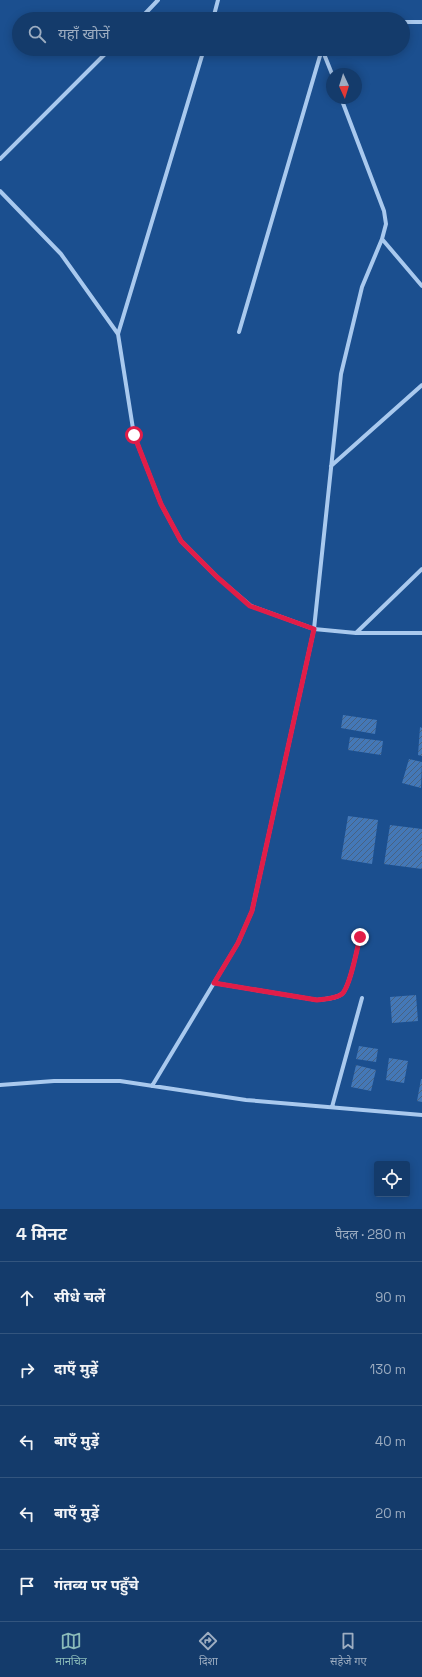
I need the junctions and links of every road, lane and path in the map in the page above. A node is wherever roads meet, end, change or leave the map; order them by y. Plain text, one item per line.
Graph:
1 (158, 0) edge
2 (218, 0) edge
3 (147, 12) edge
4 (215, 12) edge
5 (410, 22) edge
6 (422, 22) edge
7 (103, 56) edge
8 (202, 56) edge
9 (320, 56) edge
10 (325, 56) edge
11 (330, 68) edge
12 (343, 104) edge
13 (0, 159) edge
14 (0, 191) edge
15 (382, 239) junction
16 (422, 286) edge
17 (239, 332) dead end
18 (118, 334) junction
19 (422, 384) edge
20 (331, 466) junction
21 (422, 569) edge
22 (314, 629) junction
23 (356, 633) junction
24 (422, 633) edge
25 (360, 937) dead end
26 (214, 983) junction
27 (362, 998) dead end
28 (0, 1085) edge
29 (152, 1086) junction
30 (332, 1107) junction
31 (422, 1115) edge

1 - 3 street
2 - 4 street
5 - 6 street
7 - 13 street
8 - 18 street
9 - 17 street
10 - 11 street
12 - 15 street
14 - 18 street
15 - 16 street
15 - 20 street
18 - 22 street
19 - 20 street
20 - 22 street
21 - 23 street
22 - 23 street
22 - 26 street
23 - 24 street
25 - 26 street
26 - 29 street
27 - 30 street
28 - 29 street
29 - 30 street
30 - 31 street

